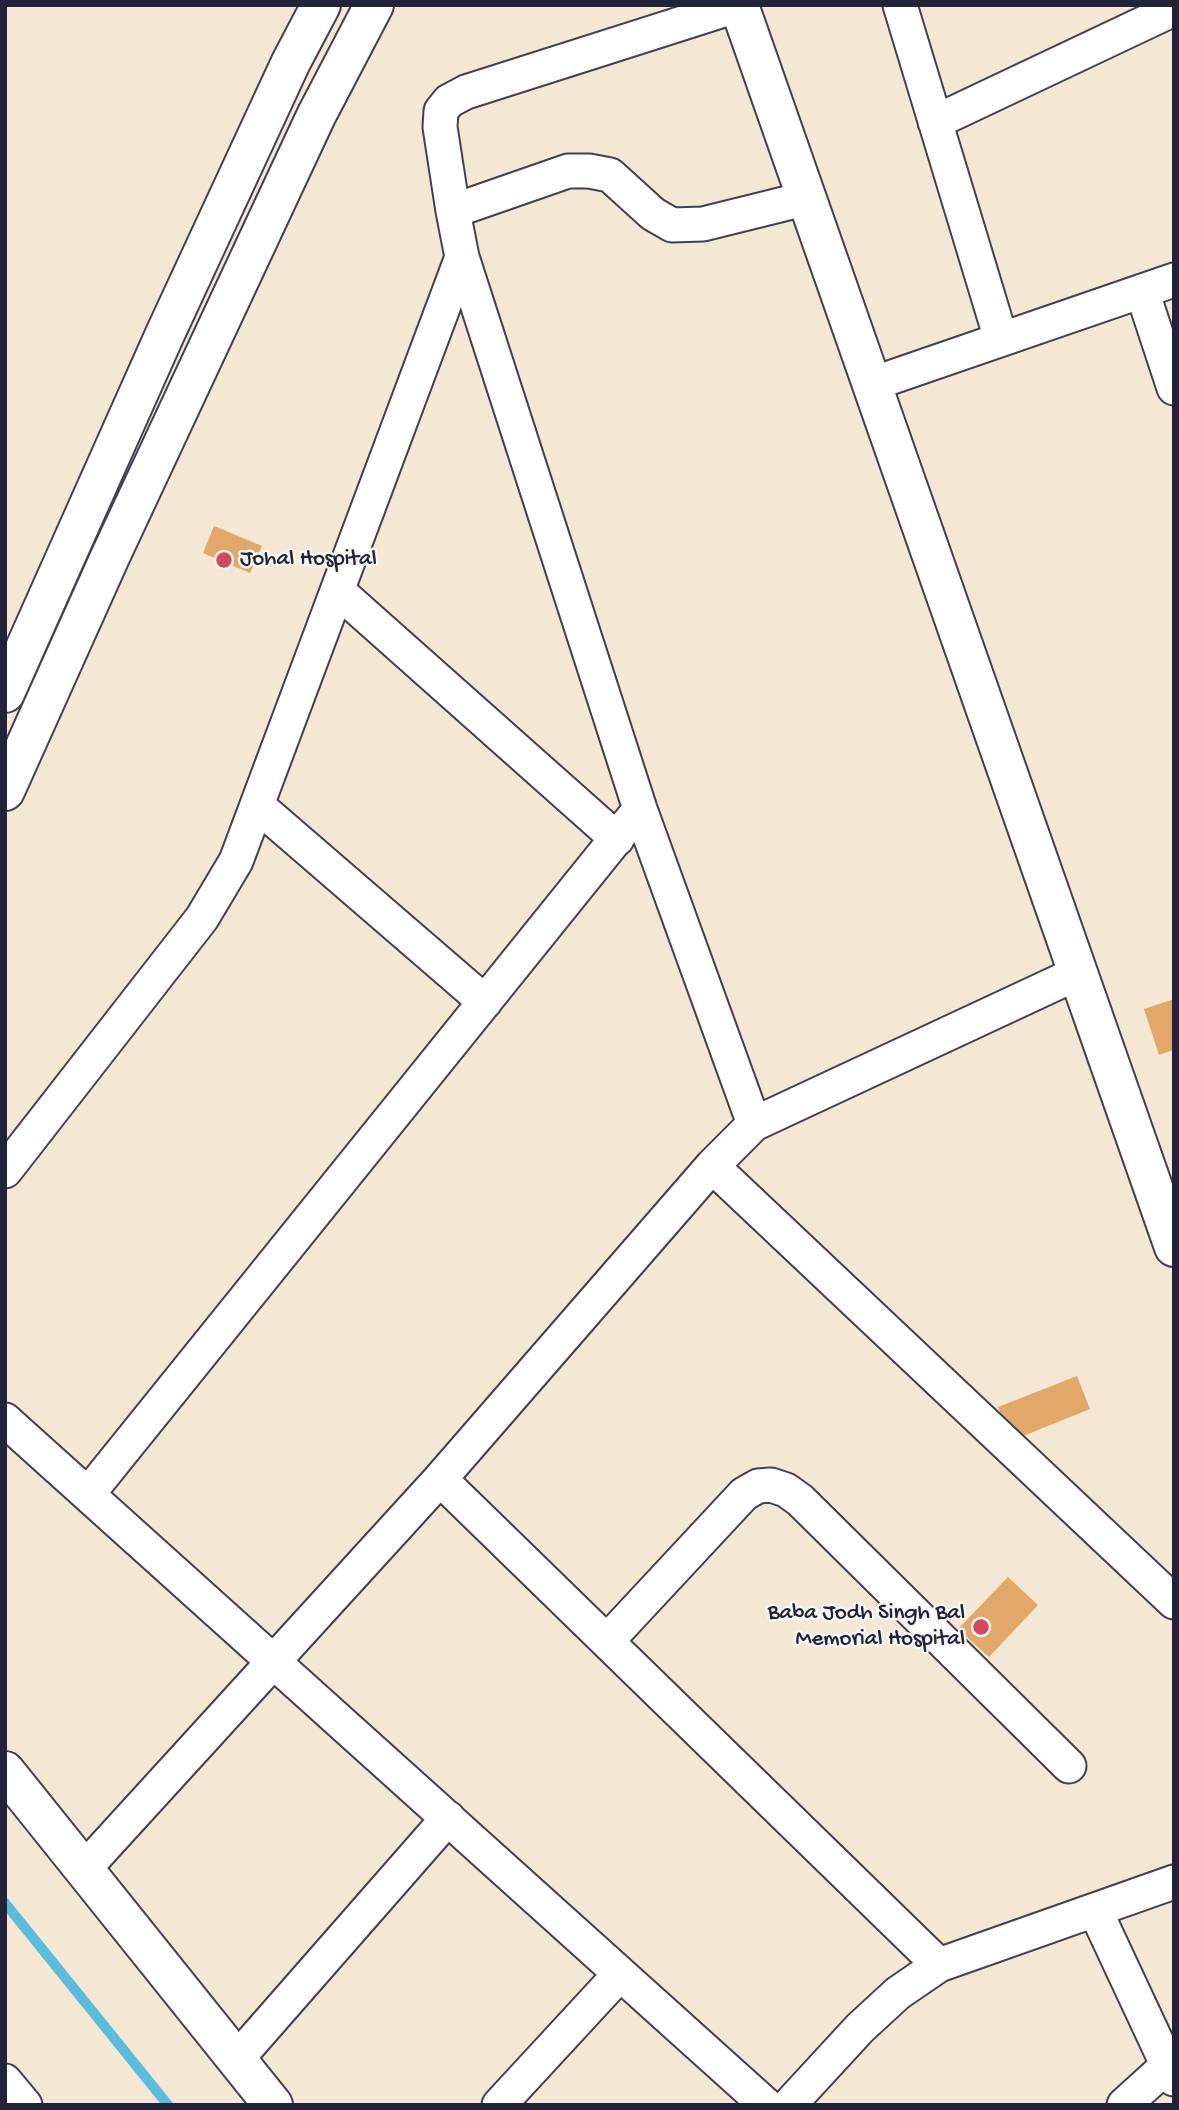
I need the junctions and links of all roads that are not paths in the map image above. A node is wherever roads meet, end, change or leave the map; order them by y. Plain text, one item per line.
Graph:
1 (321, 5) edge
2 (374, 5) edge
3 (739, 5) edge
4 (900, 5) edge
5 (1174, 9) edge
6 (275, 98) junction
7 (316, 116) junction
8 (935, 122) junction
9 (808, 198) junction
10 (453, 211) junction
11 (204, 250) junction
12 (463, 257) junction
13 (244, 271) junction
14 (1174, 280) edge
15 (1142, 291) junction
16 (1001, 339) junction
17 (873, 384) junction
18 (1174, 388) edge
19 (338, 591) junction
20 (5, 693) edge
21 (5, 791) edge
22 (257, 806) junction
23 (640, 809) junction
24 (617, 839) junction
25 (1078, 973) junction
26 (485, 1002) junction
27 (754, 1124) junction
28 (712, 1166) junction
29 (5, 1171) edge
30 (1166, 1202) edge
31 (1174, 1247) edge
32 (5, 1420) edge
33 (440, 1479) junction
34 (88, 1494) junction
35 (1174, 1602) edge
36 (608, 1640) junction
37 (275, 1662) junction
38 (1069, 1766) dead end
39 (5, 1770) edge
40 (448, 1818) junction
41 (85, 1868) junction
42 (1174, 1882) edge
43 (1095, 1910) junction
44 (939, 1965) junction
45 (620, 1974) junction
46 (236, 2060) junction
47 (1170, 2072) edge
48 (5, 2081) edge
49 (25, 2105) edge
50 (273, 2105) edge
51 (499, 2105) edge
52 (766, 2105) edge
53 (789, 2105) edge
54 (1124, 2105) edge

1 - 6 street
2 - 7 street
3 - 9 street
3 - 10 street
4 - 8 street
5 - 8 street
6 - 7 street
6 - 11 street
7 - 13 street
8 - 16 street
9 - 10 street
9 - 17 street
10 - 12 street
11 - 13 street
11 - 20 street
12 - 19 street
12 - 23 street
13 - 21 street
14 - 15 street
15 - 16 street
15 - 18 street
16 - 17 street
17 - 25 street
19 - 22 street
19 - 24 street
22 - 26 street
22 - 29 street
23 - 24 street
23 - 27 street
24 - 26 street
25 - 27 street
25 - 30 street
26 - 34 street
27 - 28 street
28 - 33 street
28 - 35 street
30 - 31 street
32 - 34 street
33 - 36 street
33 - 37 street
34 - 37 street
36 - 38 street
36 - 44 street
37 - 40 street
37 - 41 street
39 - 41 street
40 - 45 street
40 - 46 street
41 - 46 street
42 - 43 street
43 - 44 street
43 - 47 street
44 - 53 street
45 - 51 street
45 - 52 street
46 - 50 street
47 - 54 street
48 - 49 street

